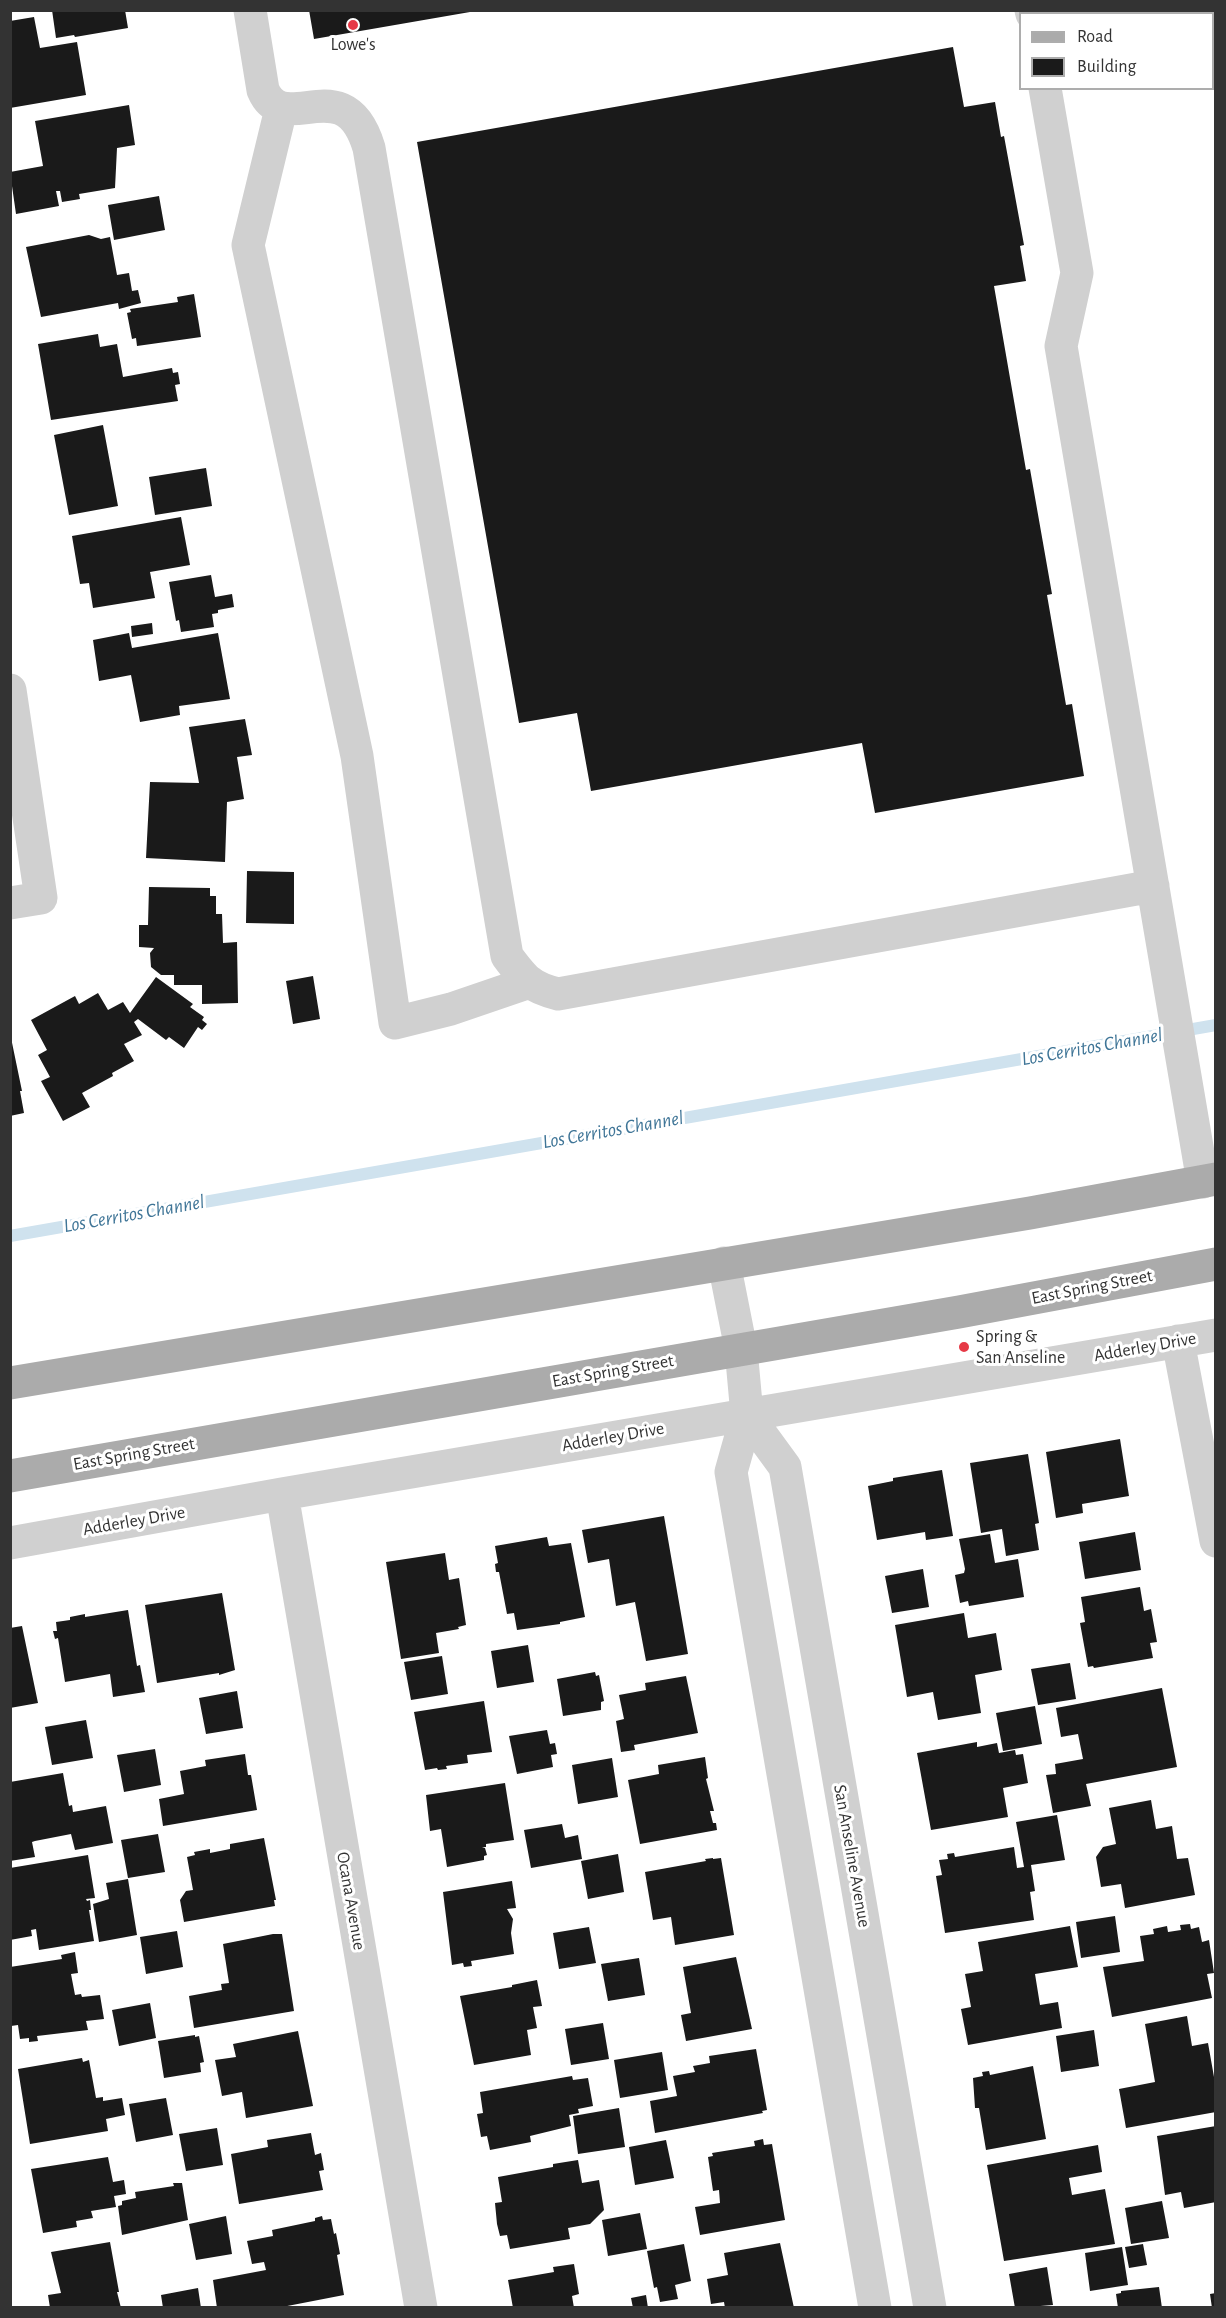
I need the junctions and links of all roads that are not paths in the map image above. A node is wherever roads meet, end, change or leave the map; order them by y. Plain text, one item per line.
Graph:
1 (250, 10) edge
2 (1045, 90) edge
3 (281, 109) junction
4 (10, 690) edge
5 (1153, 886) junction
6 (26, 901) edge
7 (530, 982) junction
8 (1209, 1180) edge
9 (724, 1263) junction
10 (1215, 1264) edge
11 (1215, 1335) edge
12 (1178, 1341) junction
13 (741, 1349) junction
14 (10, 1383) edge
15 (747, 1415) junction
16 (10, 1476) edge
17 (282, 1494) junction
18 (1215, 1541) edge
19 (10, 1543) edge
20 (421, 2307) edge
21 (875, 2307) edge
22 (930, 2307) edge

1 - 3 street
2 - 5 street
3 - 7 street
3 - 7 street
4 - 6 street
5 - 7 street
5 - 8 street
8 - 9 main road
9 - 13 street
9 - 14 main road
10 - 13 main road, East Spring Street
11 - 12 street, Adderley Drive
12 - 15 street, Adderley Drive
12 - 18 street
13 - 15 street
13 - 16 main road, East Spring Street
15 - 17 street, Adderley Drive
15 - 21 street
15 - 22 street, San Anseline Avenue
17 - 19 street, Adderley Drive
17 - 20 street, Ocana Avenue

